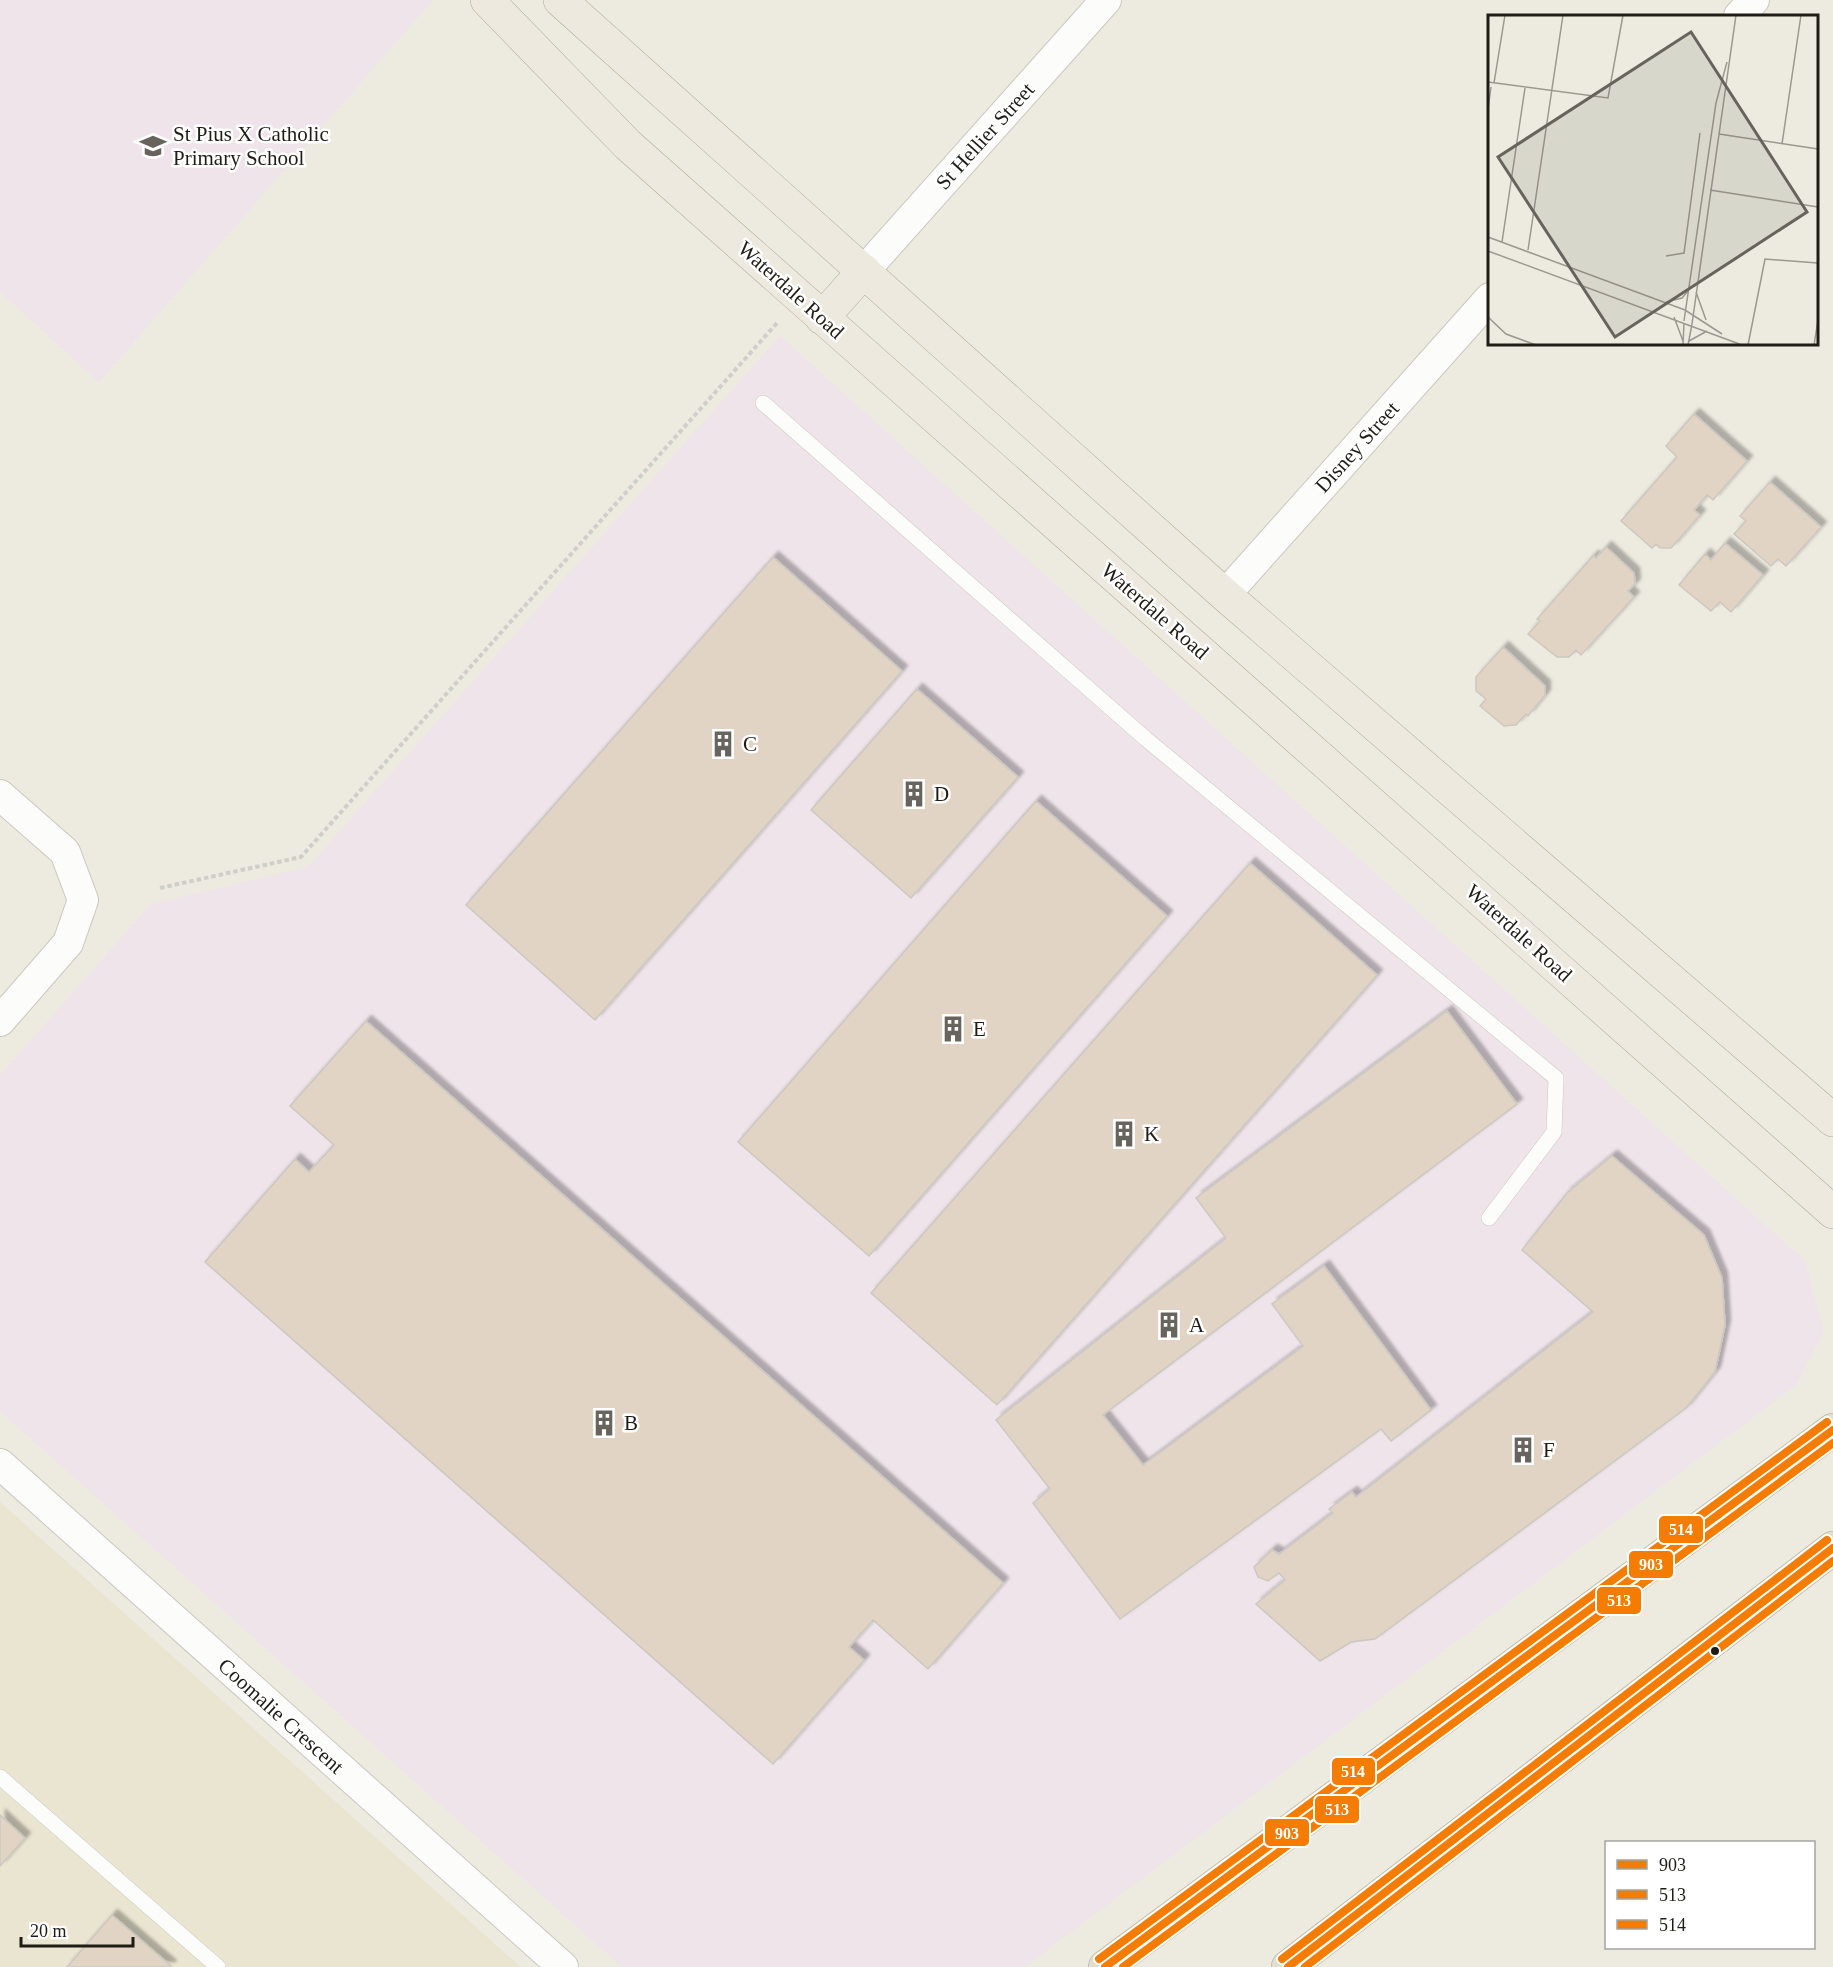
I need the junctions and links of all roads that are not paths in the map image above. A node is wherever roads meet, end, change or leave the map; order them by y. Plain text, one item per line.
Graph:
1 (488, 0) edge
2 (560, 0) edge
3 (1106, 0) edge
4 (1754, 0) edge
5 (1740, 15) edge
6 (864, 271) junction
7 (1488, 300) edge
8 (822, 318) junction
9 (763, 402) dead end
10 (1225, 596) junction
11 (0, 795) edge
12 (0, 1021) edge
13 (1833, 1120) edge
14 (1833, 1212) edge
15 (1489, 1218) dead end
16 (1833, 1407) edge
17 (1826, 1435) edge
18 (0, 1464) edge
19 (1833, 1548) edge
20 (0, 1777) edge
21 (218, 1967) edge
22 (563, 1967) edge
23 (1105, 1967) edge
24 (1288, 1967) edge

1 - 8 main road, Waterdale Road
2 - 6 main road
3 - 6 street, St Hellier Street
4 - 5 street
6 - 8 main road
6 - 10 main road
7 - 10 street, Disney Street
8 - 14 main road, Waterdale Road
9 - 15 lane
10 - 13 main road
11 - 12 street
16 - 17 highway
17 - 23 highway
18 - 22 street, Coomalie Crescent
19 - 24 highway
20 - 21 lane

